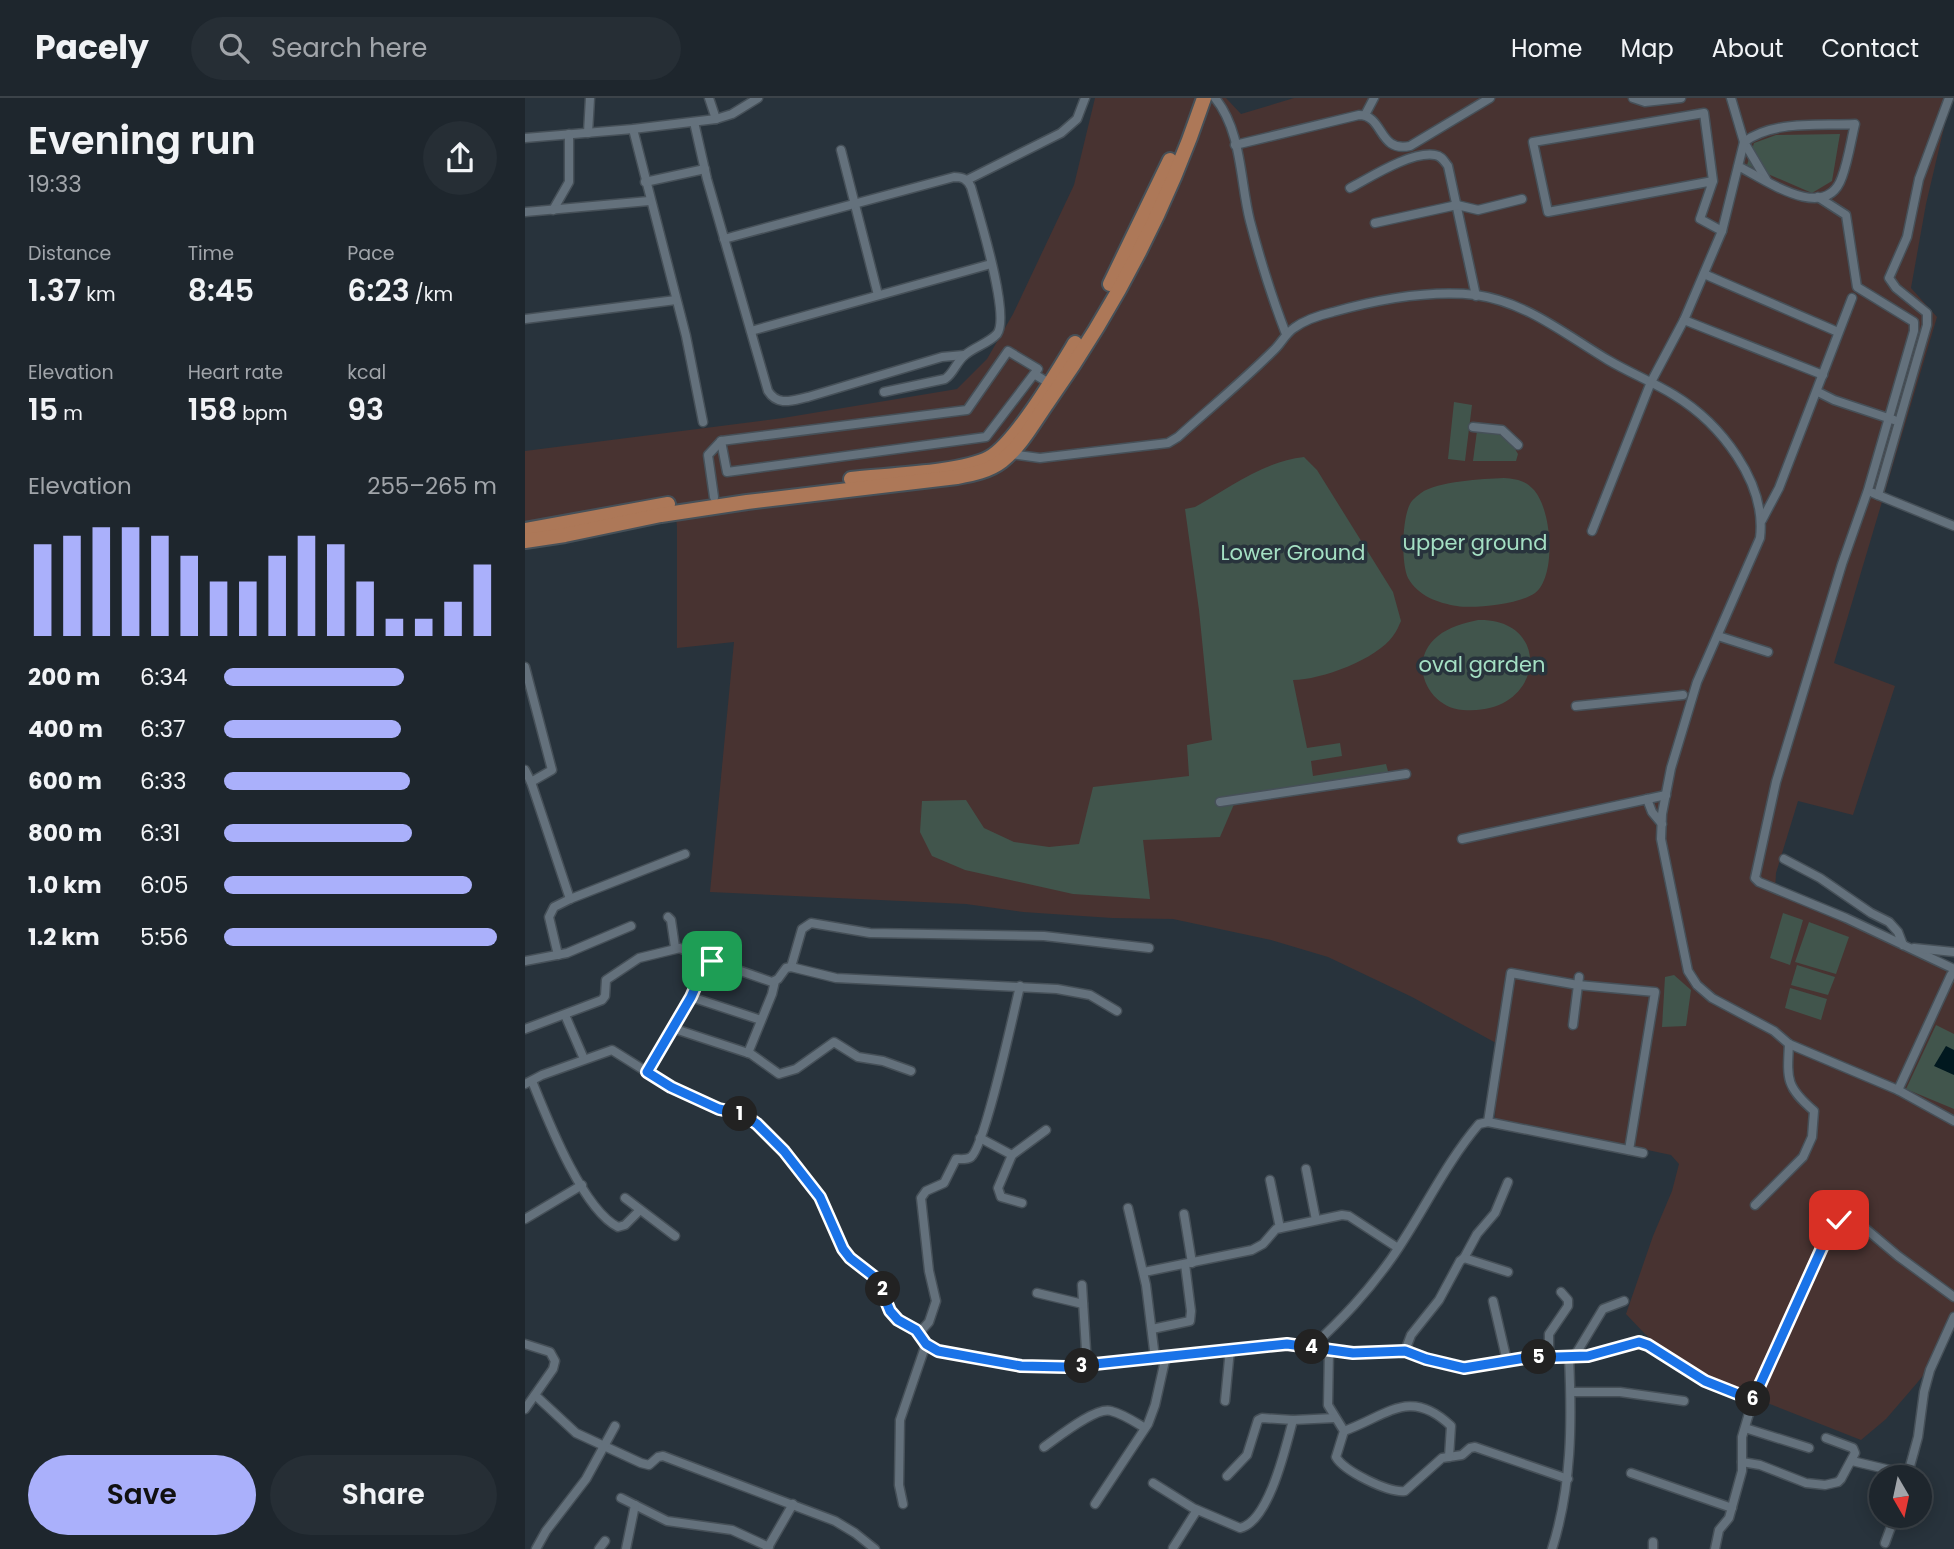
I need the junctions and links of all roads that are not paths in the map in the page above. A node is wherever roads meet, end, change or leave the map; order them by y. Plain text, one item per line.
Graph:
1 (590, 98) edge
2 (709, 98) edge
3 (758, 98) edge
4 (1085, 98) edge
5 (1193, 98) edge
6 (1204, 98) edge
7 (1215, 98) edge
8 (1374, 98) edge
9 (1490, 98) edge
10 (1633, 98) edge
11 (1681, 98) edge
12 (1731, 98) edge
13 (1949, 98) edge
14 (1365, 115) junction
15 (716, 119) junction
16 (694, 122) junction
17 (633, 129) junction
18 (588, 133) junction
19 (569, 134) junction
20 (525, 138) edge
21 (1744, 142) junction
22 (1235, 145) junction
23 (841, 150) dead end
24 (1738, 166) junction
25 (705, 169) junction
26 (967, 180) junction
27 (1713, 181) junction
28 (1767, 181) junction
29 (645, 182) junction
30 (1350, 188) dead end
31 (1818, 197) junction
32 (1522, 199) dead end
33 (649, 201) junction
34 (854, 203) junction
35 (1457, 205) junction
36 (553, 210) junction
37 (525, 212) edge
38 (1375, 223) dead end
39 (1722, 231) junction
40 (725, 239) junction
41 (991, 264) junction
42 (1704, 274) junction
43 (878, 295) junction
44 (1476, 296) junction
45 (1852, 298) dead end
46 (676, 300) junction
47 (525, 318) edge
48 (1684, 320) junction
49 (751, 331) junction
50 (1838, 332) junction
51 (1286, 334) junction
52 (964, 355) junction
53 (1034, 374) junction
54 (1823, 375) junction
55 (1651, 382) junction
56 (1049, 383) junction
57 (884, 392) dead end
58 (1818, 392) junction
59 (1889, 418) junction
60 (703, 422) dead end
61 (1899, 422) junction
62 (1473, 427) dead end
63 (721, 441) junction
64 (1518, 445) dead end
65 (1010, 454) junction
66 (1868, 490) junction
67 (1878, 495) junction
68 (714, 497) junction
69 (1762, 520) junction
70 (1954, 526) edge
71 (525, 530) edge
72 (1592, 531) dead end
73 (525, 541) edge
74 (1718, 636) junction
75 (1768, 652) dead end
76 (525, 667) edge
77 (1683, 695) dead end
78 (1576, 706) dead end
79 (525, 770) edge
80 (1406, 774) dead end
81 (531, 782) junction
82 (1666, 795) junction
83 (1647, 799) junction
84 (1220, 802) dead end
85 (1662, 824) junction
86 (1462, 839) dead end
87 (685, 854) dead end
88 (1784, 859) dead end
89 (570, 899) junction
90 (668, 917) dead end
91 (631, 926) dead end
92 (1905, 946) junction
93 (675, 947) junction
94 (1149, 948) dead end
95 (1954, 951) edge
96 (558, 955) junction
97 (525, 961) edge
98 (708, 962) junction
99 (791, 967) junction
100 (1952, 972) edge
101 (775, 981) junction
102 (1578, 981) junction
103 (1020, 986) junction
104 (691, 997) junction
105 (1117, 1011) dead end
106 (565, 1015) junction
107 (525, 1018) edge
108 (761, 1020) junction
109 (1573, 1025) dead end
110 (527, 1028) edge
111 (672, 1028) junction
112 (1789, 1044) junction
113 (748, 1053) junction
114 (584, 1059) junction
115 (911, 1071) dead end
116 (647, 1072) junction
117 (528, 1083) edge
118 (1898, 1090) junction
119 (1954, 1121) edge
120 (1488, 1122) junction
121 (1045, 1130) dead end
122 (980, 1139) junction
123 (1629, 1150) junction
124 (1643, 1153) dead end
125 (1012, 1155) junction
126 (1306, 1169) dead end
127 (1269, 1180) dead end
128 (1508, 1182) dead end
129 (582, 1185) junction
130 (625, 1198) dead end
131 (1022, 1203) dead end
132 (1755, 1205) dead end
133 (1128, 1208) dead end
134 (640, 1210) junction
135 (1184, 1214) dead end
136 (525, 1219) edge
137 (1316, 1220) junction
138 (1280, 1228) junction
139 (675, 1236) dead end
140 (1398, 1248) junction
141 (1464, 1258) junction
142 (1188, 1263) junction
143 (1144, 1272) junction
144 (1509, 1272) dead end
145 (1082, 1285) dead end
146 (1561, 1292) dead end
147 (1037, 1293) dead end
148 (1954, 1297) edge
149 (1493, 1301) dead end
150 (1624, 1301) dead end
151 (1083, 1304) junction
152 (1954, 1317) edge
153 (1152, 1329) junction
154 (919, 1333) junction
155 (525, 1344) edge
156 (926, 1344) junction
157 (1312, 1347) junction
158 (1230, 1349) junction
159 (1329, 1350) junction
160 (1405, 1351) junction
161 (1165, 1356) junction
162 (1155, 1357) junction
163 (1549, 1357) junction
164 (1571, 1357) junction
165 (1507, 1361) junction
166 (1087, 1366) junction
167 (1571, 1392) junction
168 (535, 1395) junction
169 (1753, 1400) junction
170 (1225, 1401) dead end
171 (1684, 1401) dead end
172 (525, 1409) edge
173 (1335, 1418) junction
174 (1293, 1420) junction
175 (615, 1426) dead end
176 (1145, 1428) junction
177 (1745, 1428) junction
178 (1345, 1431) junction
179 (1826, 1438) dead end
180 (605, 1447) junction
181 (1044, 1447) dead end
182 (1809, 1448) dead end
183 (1449, 1457) junction
184 (1852, 1461) junction
185 (1742, 1462) junction
186 (1910, 1465) edge
187 (1869, 1466) edge
188 (1631, 1473) dead end
189 (1227, 1476) dead end
190 (1568, 1479) junction
191 (1153, 1483) dead end
192 (621, 1497) dead end
193 (793, 1504) junction
194 (903, 1504) dead end
195 (1094, 1504) dead end
196 (635, 1505) junction
197 (1732, 1508) junction
198 (1197, 1510) junction
199 (1891, 1528) edge
200 (605, 1541) dead end
201 (1885, 1543) dead end
202 (768, 1548) edge
203 (1173, 1548) edge
204 (535, 1549) edge
205 (599, 1549) edge
206 (626, 1549) edge
207 (875, 1549) edge
208 (1552, 1549) edge
209 (1715, 1549) edge

1 - 18 street
2 - 15 street
3 - 15 street
4 - 26 street
5 - 56 highway
6 - 65 highway
7 - 22 street
8 - 14 street
9 - 14 street
10 - 11 street
12 - 21 street
13 - 61 street
14 - 22 street
15 - 16 street
16 - 17 street
16 - 25 street
17 - 18 street
17 - 29 street
18 - 19 street
19 - 20 street
19 - 36 street
21 - 24 street
21 - 28 street
21 - 31 street
22 - 51 street
23 - 34 street
24 - 28 street
24 - 39 street
25 - 29 street
25 - 40 street
26 - 34 street
26 - 41 street
27 - 27 street
27 - 39 street
28 - 31 street
29 - 33 street
30 - 35 street
31 - 59 street
32 - 35 street
33 - 36 street
33 - 46 street
34 - 40 street
34 - 43 street
35 - 38 street
35 - 44 street
36 - 37 street
39 - 42 street
40 - 49 street
41 - 43 street
41 - 52 street
42 - 48 street
42 - 50 street
43 - 49 street
44 - 51 street
44 - 55 street
45 - 50 street
46 - 47 street
46 - 60 street
48 - 54 street
48 - 55 street
49 - 52 street
50 - 54 street
51 - 65 street
52 - 57 street
53 - 56 street
53 - 63 street
53 - 63 street
54 - 58 street
55 - 69 street
55 - 72 street
56 - 68 highway
58 - 59 street
58 - 69 street
59 - 61 street
59 - 66 street
61 - 67 street
62 - 64 street
63 - 68 street
65 - 73 highway
66 - 67 street
66 - 92 street
67 - 70 street
68 - 71 highway
69 - 74 street
74 - 75 street
74 - 82 street
76 - 81 street
77 - 78 street
79 - 81 street
80 - 84 street
81 - 89 street
82 - 83 street
82 - 85 street
83 - 85 street
83 - 86 street
85 - 112 street
87 - 89 street
88 - 92 street
89 - 96 street
90 - 93 street
91 - 96 street
92 - 95 street
92 - 100 street
93 - 98 street
93 - 106 street
94 - 99 street
96 - 97 street
98 - 101 street
98 - 104 street
99 - 101 street
99 - 103 street
100 - 118 street
101 - 108 street
102 - 109 street
102 - 120 street
102 - 123 street
103 - 105 street
103 - 122 street
104 - 108 street
104 - 111 street
106 - 110 street
106 - 114 street
107 - 110 street
108 - 113 street
111 - 113 street
111 - 116 street
112 - 118 street
112 - 132 street
113 - 115 street
114 - 116 street
114 - 117 street
116 - 154 street
117 - 129 street
118 - 119 street
120 - 123 street
120 - 140 street
121 - 125 street
122 - 125 street
122 - 154 street
123 - 124 street
125 - 131 street
126 - 137 street
127 - 138 street
128 - 141 street
129 - 134 street
129 - 136 street
130 - 134 street
133 - 143 street
134 - 139 street
135 - 142 street
137 - 138 street
137 - 140 street
138 - 142 street
140 - 157 street
141 - 144 street
141 - 160 street
142 - 143 street
142 - 153 street
143 - 153 street
145 - 151 street
146 - 163 street
147 - 151 street
148 - 169 street
149 - 165 street
150 - 164 street
151 - 166 street
152 - 186 street
153 - 162 street
154 - 156 street
155 - 168 street
156 - 166 street
156 - 194 street
157 - 158 street
157 - 159 street
158 - 161 street
158 - 170 street
159 - 160 street
159 - 173 street
160 - 165 street
161 - 162 street
161 - 176 street
162 - 166 street
163 - 164 street
163 - 165 street
164 - 167 street
164 - 169 street
167 - 171 street
167 - 190 street
168 - 172 street
168 - 180 street
169 - 177 street
173 - 174 street
173 - 178 street
174 - 189 street
174 - 198 street
175 - 180 street
176 - 181 street
176 - 195 street
177 - 182 street
177 - 185 street
178 - 183 street
178 - 183 street
179 - 184 street
180 - 193 street
180 - 204 street
183 - 190 street
184 - 185 street
184 - 187 street
185 - 197 street
188 - 197 street
190 - 208 street
191 - 198 street
192 - 196 street
193 - 202 street
193 - 207 street
196 - 202 street
196 - 206 street
197 - 209 street
198 - 203 street
199 - 201 street
200 - 205 street

